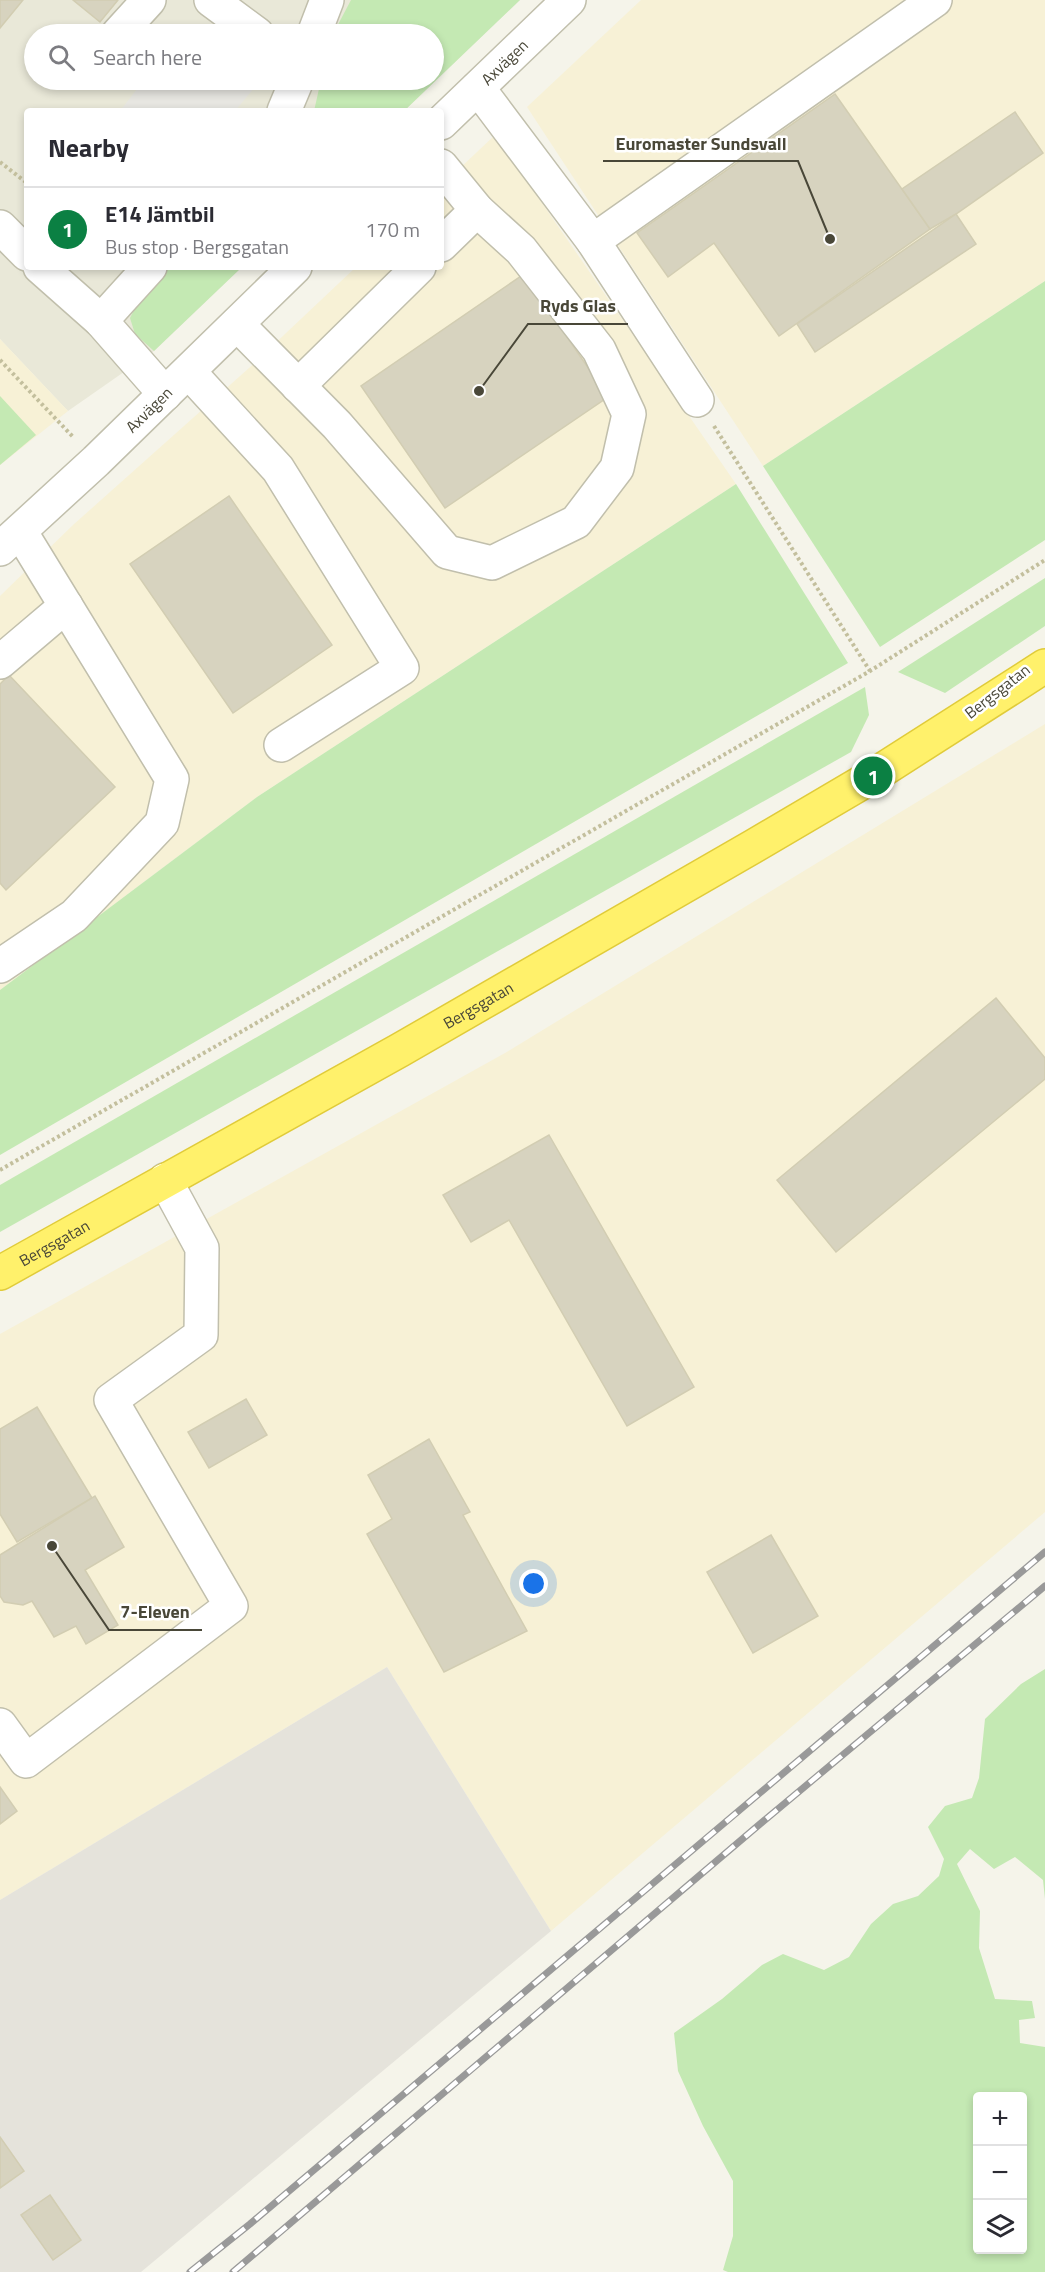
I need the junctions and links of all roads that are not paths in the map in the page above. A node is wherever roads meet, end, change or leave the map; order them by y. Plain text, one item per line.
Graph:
1 (149, 0) edge
2 (211, 0) edge
3 (327, 0) edge
4 (569, 0) edge
5 (934, 0) edge
6 (127, 24) edge
7 (243, 24) edge
8 (318, 24) edge
9 (478, 88) junction
10 (293, 90) edge
11 (285, 108) edge
12 (444, 120) edge
13 (444, 170) edge
14 (477, 210) junction
15 (0, 227) edge
16 (593, 241) junction
17 (444, 242) edge
18 (24, 251) edge
19 (43, 270) edge
20 (147, 270) edge
21 (292, 270) edge
22 (416, 270) edge
23 (101, 321) junction
24 (237, 324) junction
25 (189, 372) junction
26 (298, 386) junction
27 (165, 394) junction
28 (697, 400) road end
29 (10, 540) edge
30 (66, 606) junction
31 (1045, 654) edge
32 (0, 662) edge
33 (1045, 666) edge
34 (950, 728) junction
35 (281, 745) dead end
36 (6, 951) edge
37 (165, 1180) junction
38 (0, 1273) edge
39 (0, 1725) edge

1 - 6 street
2 - 7 street
3 - 8 street
4 - 9 street, Axvägen
5 - 16 street
9 - 12 street, Axvägen
9 - 16 street
10 - 11 street
13 - 14 street
14 - 17 street
14 - 26 street
15 - 18 street
16 - 28 street
19 - 23 street
20 - 23 street
21 - 24 street, Axvägen
22 - 26 street
23 - 27 street
24 - 25 street, Axvägen
24 - 26 street
25 - 27 street, Axvägen
25 - 35 street
27 - 29 street, Axvägen
29 - 30 street
30 - 32 street
30 - 36 street
31 - 34 highway, Bergsgatan
33 - 34 highway, Bergsgatan
34 - 37 highway, Bergsgatan
37 - 38 highway, Bergsgatan
37 - 39 street

